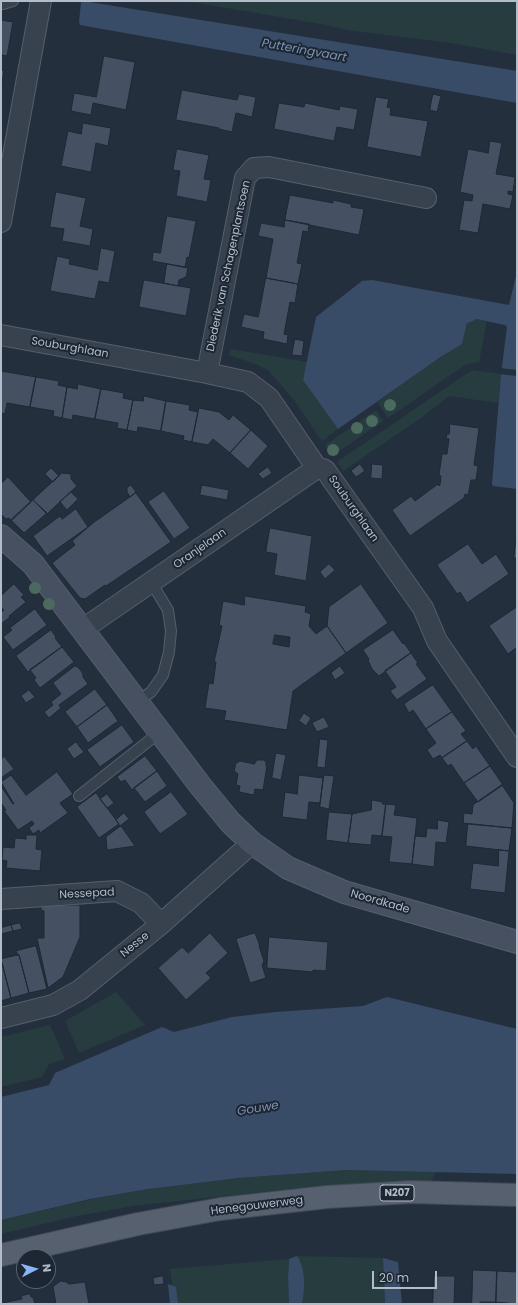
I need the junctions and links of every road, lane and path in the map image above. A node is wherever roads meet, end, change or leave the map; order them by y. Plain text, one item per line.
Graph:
1 (41, 1) edge
2 (426, 198) dead end
3 (1, 222) edge
4 (1, 335) edge
5 (207, 373) junction
6 (317, 468) junction
7 (1, 536) edge
8 (151, 582) junction
9 (83, 629) junction
10 (137, 702) junction
11 (160, 732) junction
12 (517, 757) edge
13 (79, 796) dead end
14 (252, 843) junction
15 (1, 899) edge
16 (162, 924) junction
17 (517, 942) edge
18 (1, 1018) edge
19 (517, 1195) edge
20 (1, 1254) edge

1 - 3 street
2 - 5 street, Diederik van Schagenplantsoen
4 - 5 street, Souburghlaan
5 - 6 street, Souburghlaan
6 - 8 street, Oranjelaan
6 - 12 street, Souburghlaan
7 - 9 street
8 - 9 street, Oranjelaan
8 - 10 lane
9 - 10 street
10 - 11 street
11 - 13 lane
11 - 14 street
14 - 16 street, Nesse
14 - 17 street, Noordkade
15 - 16 street, Nessepad
16 - 18 street, Nesse
19 - 20 main road, Henegouwerweg / N207

